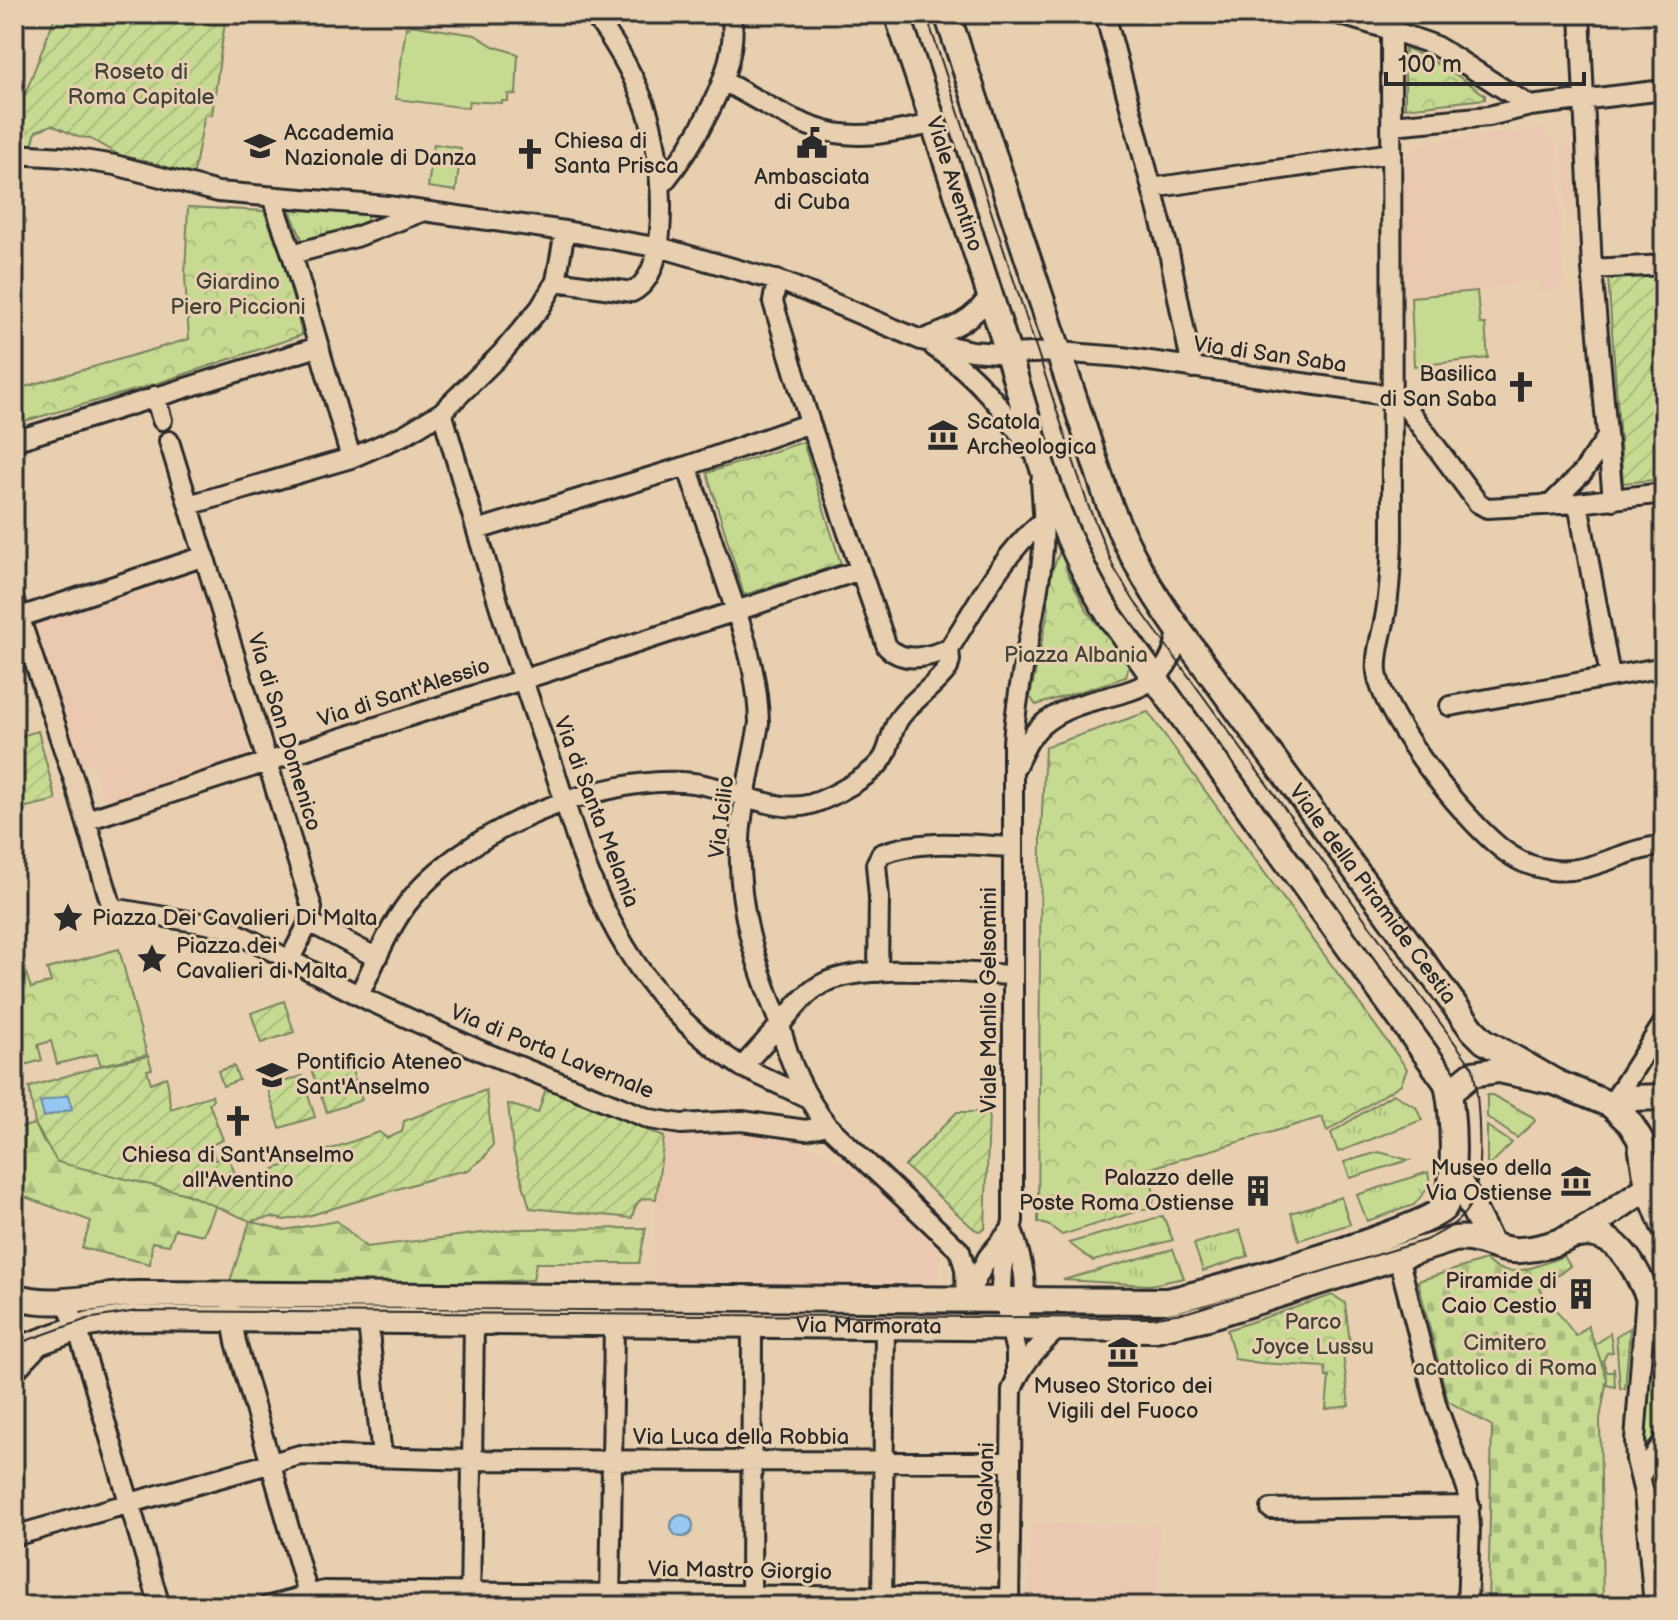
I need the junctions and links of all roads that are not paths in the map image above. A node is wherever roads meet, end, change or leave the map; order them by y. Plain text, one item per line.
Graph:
1 (593, 14) edge
2 (731, 14) edge
3 (897, 14) edge
4 (947, 14) edge
5 (1105, 14) edge
6 (1338, 14) edge
7 (1580, 14) edge
8 (1391, 30) junction
9 (723, 81) junction
10 (1664, 90) edge
11 (1584, 100) junction
12 (1530, 106) junction
13 (933, 124) junction
14 (1392, 125) junction
15 (1392, 153) junction
16 (14, 154) edge
17 (660, 187) junction
18 (1152, 188) junction
19 (272, 197) junction
20 (424, 211) junction
21 (565, 231) junction
22 (658, 247) junction
23 (292, 254) junction
24 (1664, 265) edge
25 (1592, 269) junction
26 (777, 280) junction
27 (556, 281) junction
28 (990, 294) junction
29 (921, 340) junction
30 (318, 347) junction
31 (1058, 352) junction
32 (1008, 354) junction
33 (1192, 368) junction
34 (155, 396) junction
35 (1393, 397) junction
36 (442, 412) junction
37 (162, 420) dead end
38 (810, 423) junction
39 (1607, 437) junction
40 (14, 441) edge
41 (169, 441) dead end
42 (351, 458) junction
43 (1039, 461) junction
44 (687, 466) junction
45 (1664, 493) edge
46 (1613, 500) junction
47 (1578, 503) junction
48 (189, 505) junction
49 (1550, 505) junction
50 (1044, 520) junction
51 (477, 530) junction
52 (205, 556) junction
53 (860, 570) junction
54 (17, 609) edge
55 (736, 611) junction
56 (1178, 629) junction
57 (949, 649) junction
58 (1664, 667) edge
59 (1610, 676) junction
60 (1155, 678) junction
61 (521, 680) junction
62 (1450, 706) dead end
63 (268, 762) junction
64 (1013, 772) junction
65 (747, 796) junction
66 (565, 803) junction
67 (87, 820) junction
68 (1664, 846) edge
69 (1013, 847) junction
70 (309, 922) junction
71 (377, 958) junction
72 (290, 959) junction
73 (878, 972) junction
74 (1012, 975) junction
75 (359, 995) junction
76 (1664, 1022) edge
77 (780, 1025) junction
78 (742, 1067) junction
79 (1555, 1082) junction
80 (1450, 1092) junction
81 (806, 1097) junction
82 (1664, 1097) edge
83 (1611, 1105) junction
84 (827, 1125) junction
85 (1452, 1167) junction
86 (1656, 1183) edge
87 (1664, 1227) edge
88 (1012, 1229) junction
89 (1579, 1235) junction
90 (1491, 1244) junction
91 (1398, 1257) junction
92 (1646, 1295) junction
93 (14, 1296) edge
94 (966, 1298) junction
95 (66, 1303) junction
96 (231, 1307) junction
97 (99, 1309) junction
98 (1014, 1316) junction
99 (368, 1322) junction
100 (474, 1323) junction
101 (614, 1324) junction
102 (752, 1324) junction
103 (885, 1325) junction
104 (77, 1327) junction
105 (1058, 1329) junction
106 (1664, 1334) edge
107 (44, 1339) junction
108 (14, 1351) edge
109 (14, 1372) edge
110 (1014, 1384) junction
111 (1664, 1441) edge
112 (382, 1457) junction
113 (472, 1460) junction
114 (611, 1460) junction
115 (753, 1460) junction
116 (883, 1462) junction
117 (1009, 1462) junction
118 (271, 1463) junction
119 (1640, 1476) junction
120 (129, 1503) junction
121 (1470, 1506) junction
122 (1271, 1509) dead end
123 (14, 1536) edge
124 (471, 1599) edge
125 (310, 1600) edge
126 (610, 1600) edge
127 (751, 1600) edge
128 (882, 1602) edge
129 (1009, 1602) edge
130 (160, 1606) edge
131 (269, 1606) edge
132 (1467, 1606) edge
133 (1654, 1606) edge

1 - 17 street
2 - 9 street
3 - 13 main road, Viale Aventino
4 - 31 main road
5 - 18 street
6 - 8 street
7 - 11 street
8 - 12 street
8 - 14 street
9 - 13 street
9 - 17 street
10 - 11 street
11 - 12 street
11 - 25 street
12 - 14 street
13 - 28 main road, Viale Aventino
14 - 15 street
15 - 18 street
15 - 35 street
16 - 19 street
17 - 22 street
18 - 33 street
19 - 20 street
19 - 23 street
20 - 21 street
20 - 23 street
21 - 22 street
21 - 27 street
22 - 26 street
22 - 27 street
23 - 30 street
24 - 25 street
25 - 39 street
26 - 29 street
26 - 38 street
27 - 36 street
28 - 29 street
28 - 32 main road, Viale Aventino
29 - 32 street, Via di San Saba
29 - 43 street
30 - 34 street
30 - 42 street
31 - 32 street, Via di San Saba
31 - 33 street, Via di San Saba
31 - 56 main road
32 - 43 main road
33 - 35 street, Via di San Saba
34 - 37 street
34 - 40 street
35 - 49 street
35 - 68 street
36 - 42 street
36 - 51 street, Via di Santa Melania
38 - 44 street
38 - 53 street
39 - 46 street
39 - 49 street
41 - 48 street, Via di San Domenico
42 - 48 street
43 - 50 street
43 - 60 main road
44 - 51 street
44 - 55 street, Via Icilio
45 - 46 street
46 - 47 street
47 - 49 street
47 - 59 street
48 - 52 street, Via di San Domenico
50 - 57 street
50 - 64 street, Viale Manlio Gelsomini
51 - 61 street, Via di Santa Melania
52 - 54 street
52 - 63 street, Via di San Domenico
53 - 55 street, Via di Sant'Alessio
53 - 57 street
54 - 67 street
55 - 61 street, Via di Sant'Alessio
55 - 65 street, Via Icilio
56 - 60 street
56 - 79 main road, Viale della Piramide Cestia
57 - 65 street
58 - 59 street
59 - 62 street
60 - 64 street, Viale Manlio Gelsomini
60 - 80 main road
61 - 63 street, Via di Sant'Alessio
61 - 66 street, Via di Santa Melania
63 - 67 street, Via di Sant'Alessio
63 - 70 street, Via di San Domenico
64 - 69 street, Viale Manlio Gelsomini
65 - 66 street
65 - 77 street, Via Icilio
66 - 71 street
66 - 78 street, Via di Santa Melania
67 - 72 street
69 - 73 street
69 - 74 street, Viale Manlio Gelsomini
70 - 71 street
70 - 72 street
71 - 75 street
72 - 75 street, Via di Porta Lavernale
73 - 74 street
73 - 77 street
74 - 88 street, Viale Manlio Gelsomini
75 - 84 street, Via di Porta Lavernale
76 - 83 street
77 - 78 street
77 - 81 street, Via Icilio
78 - 81 street, Via di Santa Melania
79 - 80 main road
79 - 83 main road
80 - 85 main road
81 - 84 street
82 - 83 main road
83 - 86 main road
84 - 94 street
85 - 90 main road
85 - 98 main road, Via Marmorata
86 - 87 main road
86 - 89 main road
88 - 94 street
88 - 98 street, Viale Manlio Gelsomini
89 - 90 main road
89 - 92 main road
90 - 91 main road, Via Marmorata
91 - 105 main road, Via Marmorata
91 - 121 street
92 - 106 main road
92 - 119 street
93 - 95 main road
94 - 96 main road, Via Marmorata
94 - 98 main road, Via Marmorata
95 - 97 main road
95 - 104 street
96 - 97 main road, Via Marmorata
96 - 99 main road, Via Marmorata
96 - 118 street
97 - 104 main road
98 - 103 main road, Via Marmorata
98 - 105 main road, Via Marmorata
98 - 110 street, Via Galvani
99 - 100 main road, Via Marmorata
99 - 112 street
100 - 101 main road, Via Marmorata
100 - 113 street
101 - 102 main road, Via Marmorata
101 - 114 street
102 - 103 main road, Via Marmorata
102 - 115 street
103 - 116 street
104 - 107 main road
104 - 120 street
105 - 110 street
107 - 108 main road
107 - 109 street
110 - 117 street, Via Galvani
111 - 119 street
112 - 113 street, Via Luca della Robbia
112 - 118 street, Via Luca della Robbia
113 - 114 street, Via Luca della Robbia
113 - 124 street
114 - 115 street, Via Luca della Robbia
114 - 126 street
115 - 116 street, Via Luca della Robbia
115 - 127 street
116 - 117 street, Via Luca della Robbia
116 - 128 street
117 - 129 street, Via Galvani
118 - 120 street, Via Luca della Robbia
118 - 125 street
119 - 133 street
120 - 123 street, Via Luca della Robbia
120 - 130 street
121 - 122 street
121 - 132 street
124 - 125 street, Via Mastro Giorgio
124 - 126 street, Via Mastro Giorgio
125 - 131 street, Via Mastro Giorgio
126 - 127 street, Via Mastro Giorgio
127 - 128 street, Via Mastro Giorgio
128 - 129 street, Via Mastro Giorgio

